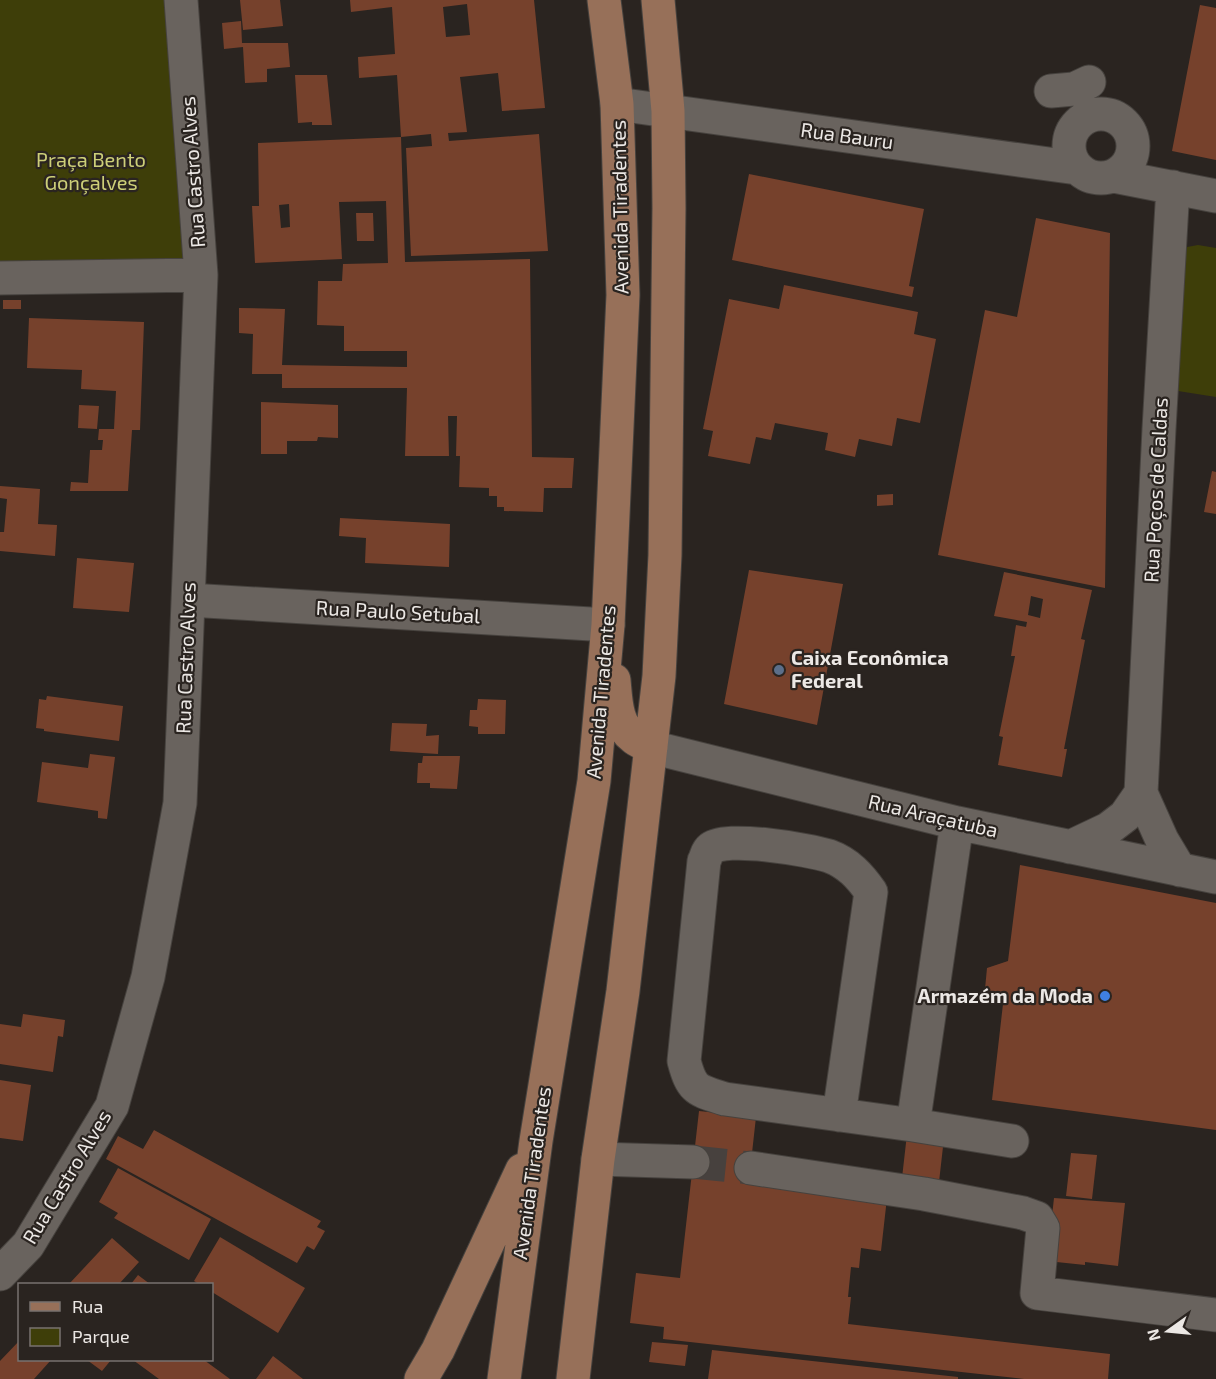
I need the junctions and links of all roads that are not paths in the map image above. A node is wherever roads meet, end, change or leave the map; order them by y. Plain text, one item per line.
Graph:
1 (181, 0) edge
2 (604, 0) edge
3 (658, 0) edge
4 (1089, 82) dead end
5 (1051, 91) dead end
6 (617, 104) junction
7 (668, 111) junction
8 (1077, 168) junction
9 (1114, 176) junction
10 (1173, 187) junction
11 (1216, 196) edge
12 (201, 275) junction
13 (0, 278) edge
14 (189, 600) junction
15 (608, 625) junction
16 (651, 747) junction
17 (1142, 793) junction
18 (957, 823) junction
19 (1070, 848) junction
20 (1180, 870) junction
21 (1216, 877) edge
22 (839, 1115) junction
23 (913, 1125) junction
24 (536, 1141) junction
25 (1012, 1141) dead end
26 (598, 1159) junction
27 (693, 1162) tunnel mouth
28 (751, 1168) tunnel mouth
29 (0, 1274) edge
30 (1216, 1315) edge
31 (421, 1379) edge
32 (504, 1379) edge
33 (573, 1379) edge

1 - 12 street, Rua Castro Alves
2 - 6 main road, Avenida Tiradentes
3 - 7 main road
4 - 5 street
6 - 7 street, Rua Bauru
6 - 15 main road, Avenida Tiradentes
7 - 8 street, Rua Bauru
7 - 16 main road
8 - 9 street
8 - 9 street
9 - 10 street
10 - 11 street
10 - 17 street, Rua Poços de Caldas
12 - 13 street
12 - 14 street, Rua Castro Alves
14 - 15 street, Rua Paulo Setubal
14 - 29 street, Rua Castro Alves
15 - 16 main road
15 - 24 main road, Avenida Tiradentes
16 - 18 street, Rua Araçatuba
16 - 26 main road
17 - 19 street
17 - 20 street, Rua Poços de Caldas
18 - 19 street, Rua Araçatuba
18 - 23 street
19 - 20 street, Rua Araçatuba
20 - 21 street, Rua Araçatuba
22 - 22 street
22 - 23 street
23 - 25 street
24 - 31 main road
24 - 32 main road, Avenida Tiradentes
26 - 27 street
26 - 33 main road
28 - 30 street

